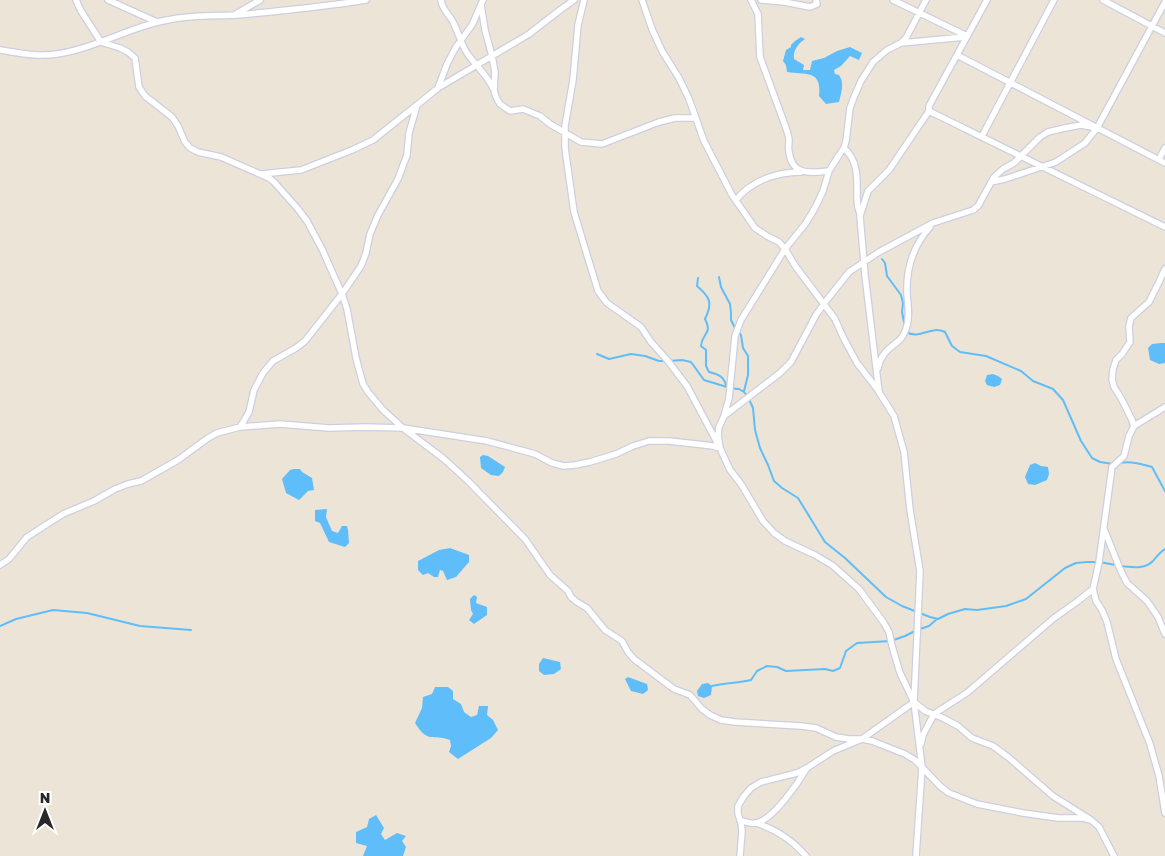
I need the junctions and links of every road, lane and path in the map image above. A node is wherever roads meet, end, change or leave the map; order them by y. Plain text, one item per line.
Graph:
1 (76, 0) edge
2 (108, 0) edge
3 (260, 0) edge
4 (366, 0) edge
5 (441, 0) edge
6 (574, 0) edge
7 (584, 0) edge
8 (642, 0) edge
9 (752, 0) edge
10 (761, 0) edge
11 (816, 0) edge
12 (893, 0) edge
13 (926, 0) edge
14 (987, 0) edge
15 (1054, 0) edge
16 (1104, 0) edge
17 (482, 2) edge
18 (1165, 2) edge
19 (919, 12) junction
20 (234, 15) junction
21 (157, 22) junction
22 (1152, 26) junction
23 (1165, 32) edge
24 (967, 36) junction
25 (460, 41) junction
26 (101, 42) junction
27 (900, 43) junction
28 (0, 50) edge
29 (957, 55) junction
30 (492, 56) junction
31 (477, 66) junction
32 (1010, 83) junction
33 (438, 88) junction
34 (494, 90) junction
35 (418, 105) junction
36 (929, 111) junction
37 (696, 118) junction
38 (1097, 128) junction
39 (565, 133) junction
40 (982, 136) junction
41 (844, 148) junction
42 (1165, 148) edge
43 (1022, 156) junction
44 (1159, 159) junction
45 (1165, 163) edge
46 (1043, 166) junction
47 (829, 171) junction
48 (803, 172) junction
49 (260, 174) junction
50 (991, 182) junction
51 (736, 200) junction
52 (860, 216) junction
53 (933, 223) junction
54 (1165, 227) edge
55 (785, 249) junction
56 (864, 261) junction
57 (1165, 268) edge
58 (342, 294) junction
59 (824, 303) junction
60 (877, 371) junction
61 (879, 392) junction
62 (1165, 407) edge
63 (724, 416) junction
64 (1134, 426) junction
65 (240, 427) junction
66 (403, 428) junction
67 (720, 448) junction
68 (1103, 528) junction
69 (0, 565) edge
70 (1093, 589) junction
71 (1165, 634) edge
72 (914, 702) junction
73 (934, 714) junction
74 (862, 739) junction
75 (920, 748) junction
76 (922, 767) junction
77 (807, 768) junction
78 (1165, 813) edge
79 (740, 819) junction
80 (1091, 820) junction
81 (756, 823) junction
82 (740, 856) edge
83 (806, 856) edge
84 (916, 856) edge
85 (1114, 856) edge

1 - 26 street
2 - 21 street
3 - 20 street
4 - 20 street
5 - 25 street
6 - 30 street
7 - 39 street
8 - 37 street
9 - 48 street
10 - 11 street
12 - 19 street
13 - 19 street
14 - 24 street
15 - 32 street
16 - 22 street
17 - 25 street
17 - 30 street
18 - 22 street
19 - 24 street
19 - 27 street
20 - 21 street
21 - 26 street
22 - 23 street
22 - 38 street
24 - 27 street
24 - 29 street
25 - 31 street
25 - 33 street
26 - 28 street
26 - 49 street
27 - 41 street
29 - 32 street
29 - 36 street
30 - 31 street
30 - 34 street
31 - 33 street
31 - 34 street
32 - 38 street
32 - 40 street
33 - 35 street
34 - 39 street
35 - 49 street
35 - 58 street
36 - 40 street
36 - 52 street
37 - 39 street
37 - 51 street
38 - 43 street
38 - 44 street
38 - 46 street
39 - 67 street
40 - 43 street
41 - 47 street
41 - 52 street
42 - 44 street
43 - 46 street
43 - 50 street
44 - 45 street
46 - 50 street
46 - 54 street
47 - 48 street
47 - 55 street
48 - 51 street
49 - 58 street
50 - 53 street
51 - 55 street
52 - 56 street
53 - 56 street
53 - 60 street
55 - 59 street
55 - 63 street
56 - 59 street
56 - 60 street
57 - 64 street
58 - 65 street
58 - 66 street
59 - 61 street
59 - 63 street
60 - 61 street
61 - 72 street
62 - 64 street
63 - 67 street
64 - 68 street
65 - 66 street
65 - 69 street
66 - 67 street
66 - 74 street
67 - 72 street
68 - 70 street
68 - 71 street
70 - 73 street
70 - 78 street
72 - 73 street
72 - 74 street
72 - 75 street
73 - 75 street
73 - 80 street
74 - 76 street
74 - 77 street
75 - 76 street
76 - 80 street
76 - 84 street
77 - 79 street
77 - 81 street
79 - 81 street
79 - 82 street
80 - 85 street
81 - 83 street

